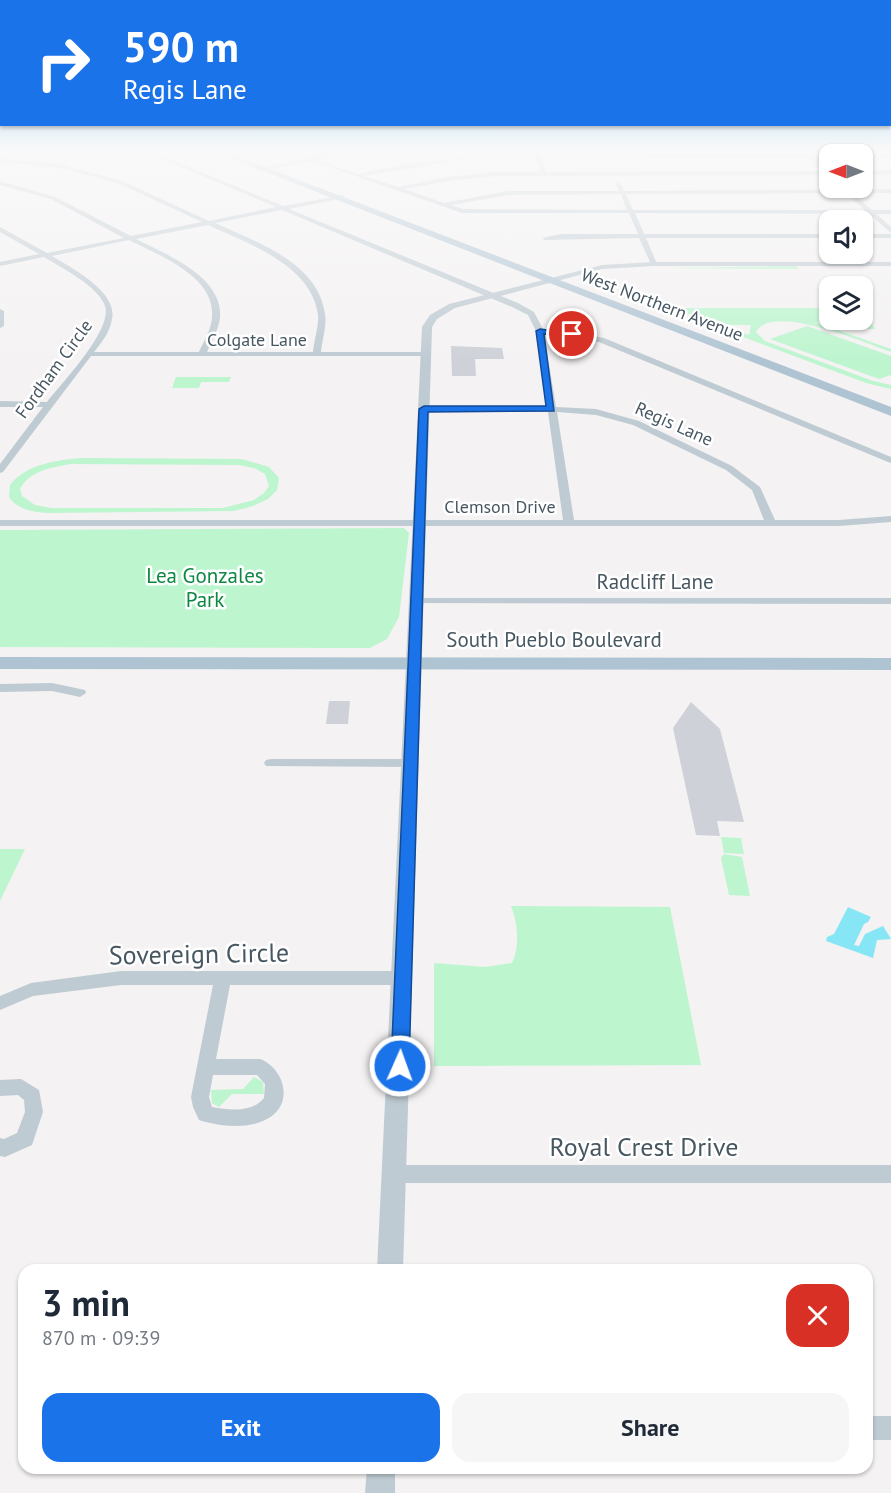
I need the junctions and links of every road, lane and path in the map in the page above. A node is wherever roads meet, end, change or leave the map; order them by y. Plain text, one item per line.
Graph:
1 (97, 222) edge
2 (205, 222) edge
3 (215, 222) edge
4 (316, 222) edge
5 (403, 222) edge
6 (635, 222) edge
7 (880, 222) edge
8 (208, 223) junction
9 (0, 229) edge
10 (891, 233) edge
11 (873, 235) edge
12 (642, 236) junction
13 (819, 236) edge
14 (544, 238) dead end
15 (130, 239) junction
16 (45, 255) junction
17 (0, 264) edge
18 (654, 264) junction
19 (891, 264) edge
20 (552, 279) junction
21 (492, 295) junction
22 (0, 312) edge
23 (0, 326) edge
24 (540, 331) junction
25 (88, 354) junction
26 (426, 354) junction
27 (202, 355) junction
28 (316, 355) junction
29 (0, 404) edge
30 (49, 405) junction
31 (891, 405) edge
32 (424, 409) junction
33 (551, 409) junction
34 (891, 412) edge
35 (4, 459) edge
36 (891, 460) edge
37 (0, 470) edge
38 (891, 519) edge
39 (0, 523) edge
40 (421, 523) junction
41 (570, 524) junction
42 (771, 524) junction
43 (418, 601) junction
44 (891, 601) edge
45 (0, 663) edge
46 (415, 664) junction
47 (891, 664) edge
48 (0, 688) edge
49 (80, 693) dead end
50 (271, 763) dead end
51 (409, 763) junction
52 (223, 978) junction
53 (402, 978) junction
54 (0, 1003) edge
55 (205, 1067) dead end
56 (0, 1088) edge
57 (0, 1147) edge
58 (396, 1174) junction
59 (891, 1174) edge
60 (390, 1264) edge
61 (873, 1428) edge
62 (891, 1428) edge
63 (381, 1474) edge
64 (380, 1493) edge

1 - 15 street
2 - 8 street
3 - 8 street
4 - 21 street
5 - 20 main road, West Northern Avenue
6 - 12 street
7 - 10 street
8 - 15 street
8 - 28 street
9 - 16 street, Fordham Circle
10 - 11 street
12 - 13 street
12 - 14 street
12 - 18 street
15 - 16 street
15 - 27 street
16 - 17 street
16 - 25 street, Fordham Circle
18 - 19 street
18 - 20 street
20 - 21 street
20 - 31 main road, West Northern Avenue
20 - 34 main road, West Northern Avenue
21 - 24 street
21 - 26 street
22 - 23 street
24 - 33 street
24 - 36 street
25 - 27 street, Colgate Lane
25 - 30 street, Fordham Circle
26 - 28 street, Colgate Lane
26 - 32 street
27 - 28 street, Colgate Lane
29 - 30 street
30 - 35 street, Fordham Circle
32 - 33 street, Regis Lane
32 - 40 street
33 - 41 street
33 - 42 street, Regis Lane
35 - 37 street, Fordham Circle
38 - 42 street, Clemson Drive
39 - 40 street, Clemson Drive
40 - 41 street, Clemson Drive
40 - 43 street
41 - 42 street, Clemson Drive
43 - 44 street, Radcliff Lane
43 - 46 street
45 - 46 main road, South Pueblo Boulevard
46 - 47 main road, South Pueblo Boulevard
46 - 51 street
48 - 49 street
50 - 51 street
51 - 53 street
52 - 53 street, Sovereign Circle
52 - 54 street, Sovereign Circle
52 - 55 street
53 - 58 street
56 - 57 street
58 - 59 street, Royal Crest Drive
58 - 60 street
61 - 62 street
63 - 64 street

